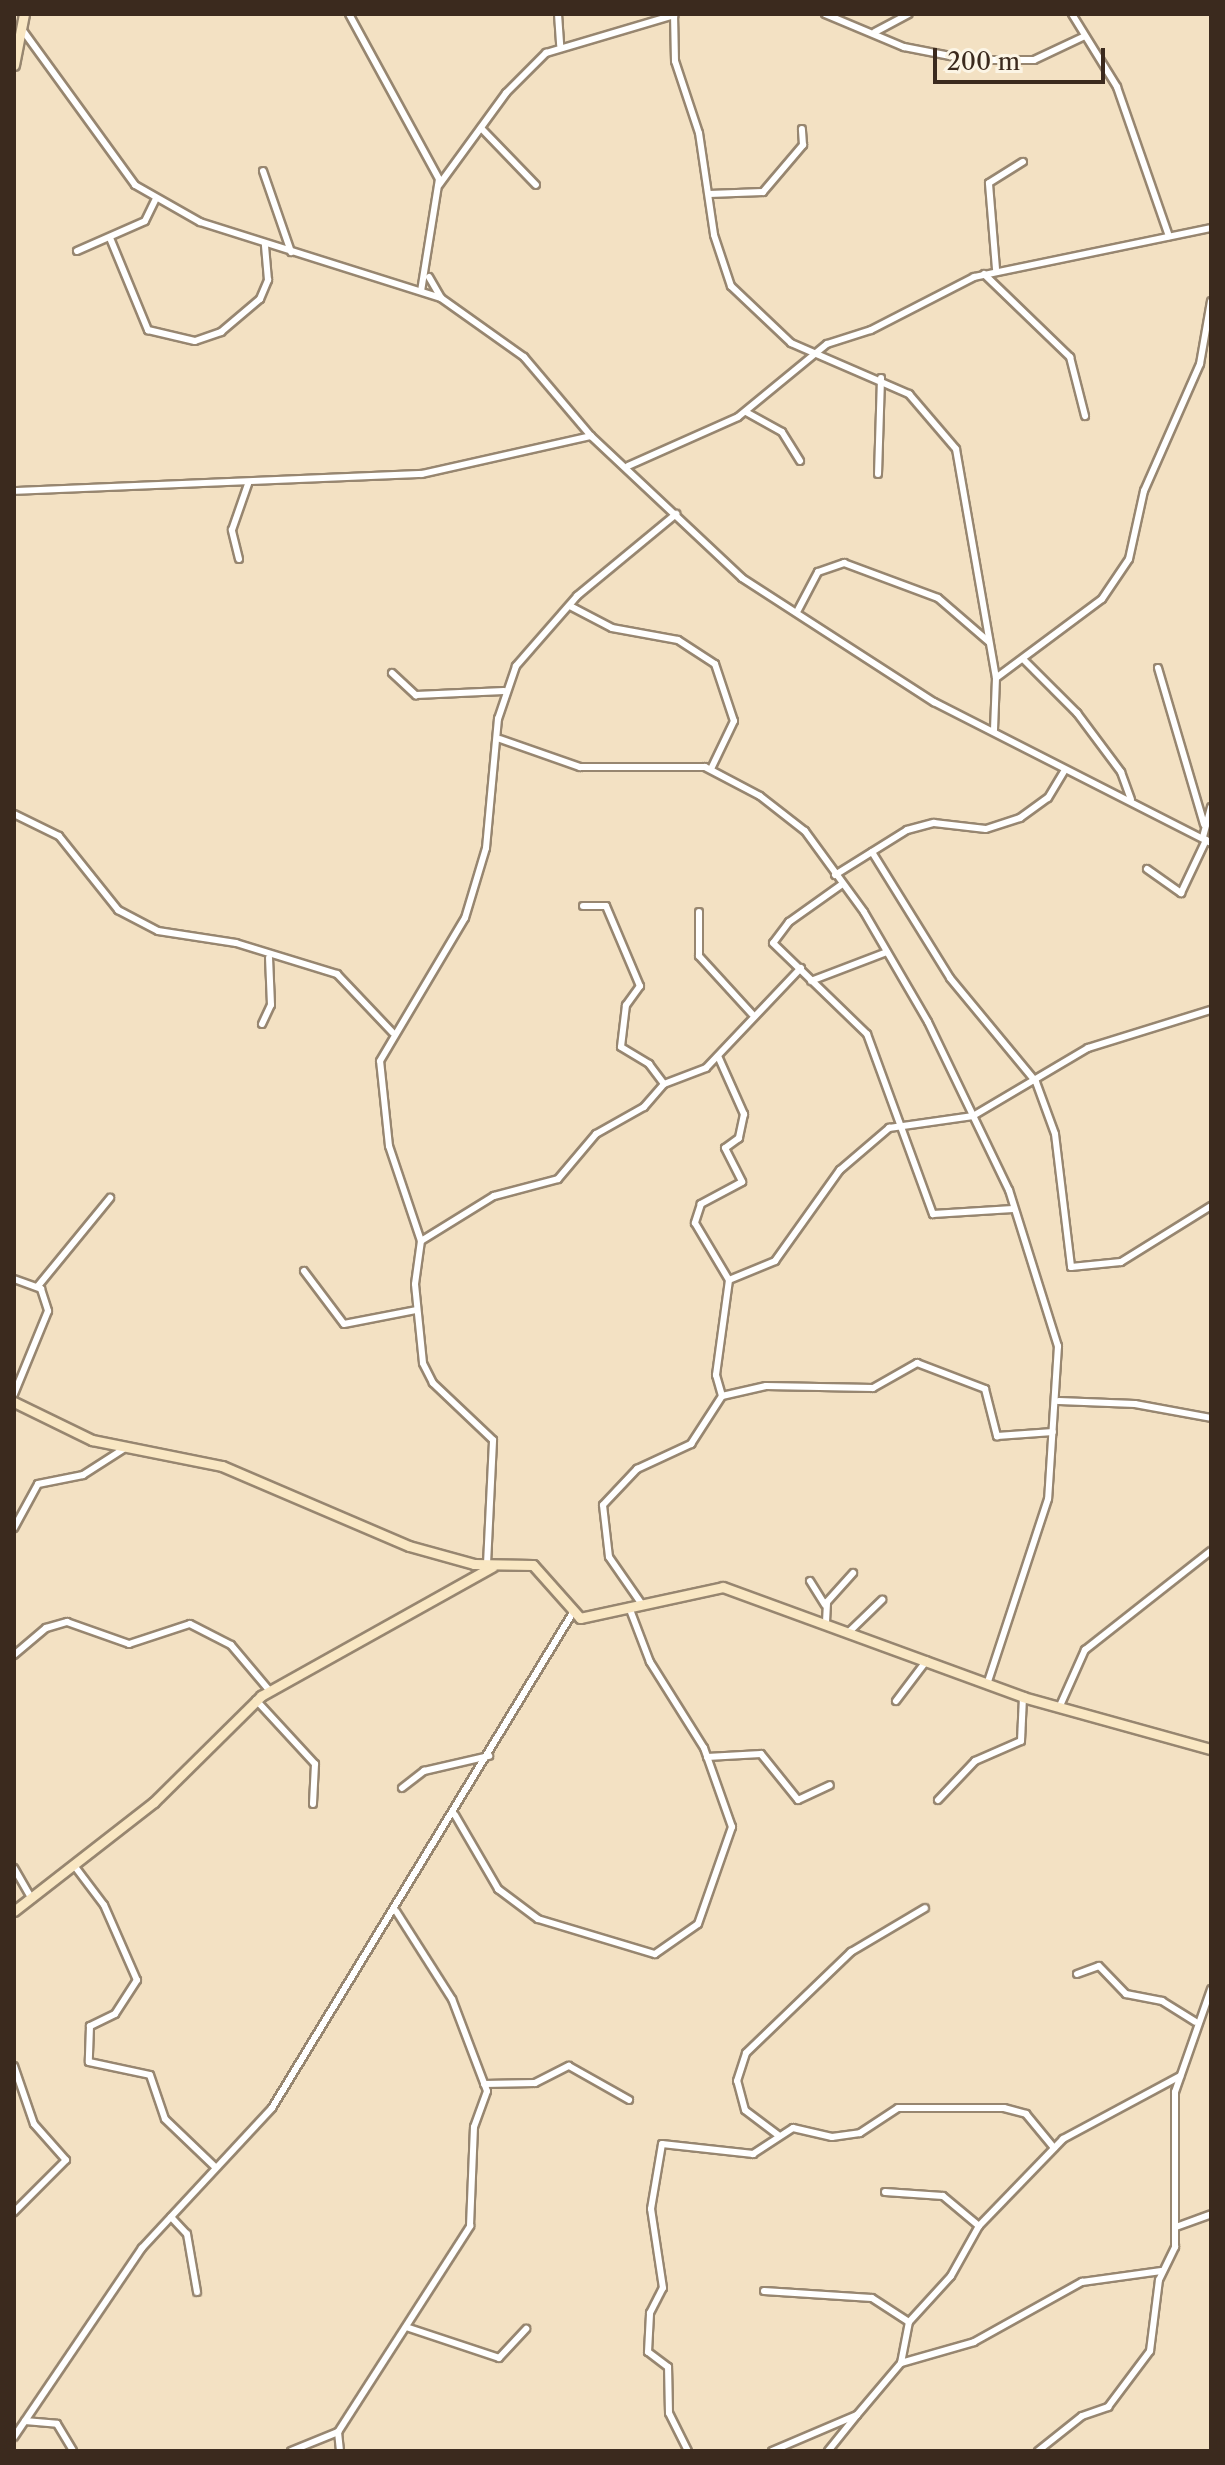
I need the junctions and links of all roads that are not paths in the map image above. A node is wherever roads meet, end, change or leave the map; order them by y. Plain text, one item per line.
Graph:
1 (24, 14) edge
2 (349, 14) edge
3 (558, 14) edge
4 (825, 14) edge
5 (909, 14) edge
6 (1072, 14) edge
7 (674, 15) edge
8 (24, 32) junction
9 (875, 32) junction
10 (1085, 36) junction
11 (560, 45) junction
12 (14, 65) edge
13 (481, 128) junction
14 (802, 129) dead end
15 (1023, 162) dead end
16 (263, 171) dead end
17 (536, 185) dead end
18 (438, 186) junction
19 (709, 194) junction
20 (156, 198) junction
21 (1211, 228) edge
22 (1169, 236) junction
23 (110, 238) junction
24 (265, 244) junction
25 (77, 251) dead end
26 (291, 252) junction
27 (996, 269) junction
28 (428, 273) junction
29 (984, 274) junction
30 (421, 291) junction
31 (441, 298) junction
32 (1211, 301) edge
33 (812, 354) junction
34 (881, 378) junction
35 (746, 412) junction
36 (1085, 416) dead end
37 (591, 436) junction
38 (800, 461) dead end
39 (628, 466) junction
40 (878, 474) dead end
41 (248, 484) junction
42 (14, 491) edge
43 (676, 514) junction
44 (239, 559) dead end
45 (570, 606) junction
46 (798, 610) junction
47 (989, 642) junction
48 (1025, 661) junction
49 (1158, 668) dead end
50 (392, 673) dead end
51 (996, 678) junction
52 (504, 691) junction
53 (994, 731) junction
54 (500, 739) junction
55 (711, 769) junction
56 (1065, 770) junction
57 (1132, 800) junction
58 (1211, 807) edge
59 (14, 814) edge
60 (1204, 824) junction
61 (1207, 840) edge
62 (872, 852) junction
63 (1147, 869) dead end
64 (835, 875) junction
65 (841, 885) junction
66 (583, 906) dead end
67 (699, 912) dead end
68 (887, 952) junction
69 (269, 958) junction
70 (801, 968) junction
71 (811, 981) junction
72 (1211, 1010) edge
73 (752, 1014) junction
74 (262, 1024) dead end
75 (393, 1033) junction
76 (718, 1056) junction
77 (1036, 1082) junction
78 (664, 1084) junction
79 (973, 1116) junction
80 (897, 1124) junction
81 (110, 1198) dead end
82 (1211, 1206) edge
83 (1013, 1209) junction
84 (421, 1241) junction
85 (304, 1271) dead end
86 (14, 1279) edge
87 (729, 1280) junction
88 (38, 1286) junction
89 (416, 1310) junction
90 (14, 1394) edge
91 (722, 1396) junction
92 (1059, 1401) junction
93 (14, 1402) edge
94 (1211, 1418) edge
95 (1053, 1432) junction
96 (125, 1448) junction
97 (14, 1528) edge
98 (1211, 1551) edge
99 (487, 1564) junction
100 (499, 1564) junction
101 (853, 1573) dead end
102 (810, 1581) dead end
103 (882, 1600) dead end
104 (641, 1603) junction
105 (629, 1607) junction
106 (826, 1607) junction
107 (572, 1614) junction
108 (826, 1622) junction
109 (850, 1631) junction
110 (14, 1655) edge
111 (927, 1660) junction
112 (988, 1682) junction
113 (268, 1691) junction
114 (1023, 1697) junction
115 (256, 1700) junction
116 (896, 1701) dead end
117 (1059, 1708) junction
118 (275, 1713) junction
119 (1211, 1749) edge
120 (489, 1756) junction
121 (707, 1757) junction
122 (830, 1785) dead end
123 (402, 1788) dead end
124 (938, 1800) dead end
125 (313, 1804) dead end
126 (455, 1815) junction
127 (14, 1868) edge
128 (76, 1868) junction
129 (32, 1900) junction
130 (925, 1908) dead end
131 (14, 1911) edge
132 (396, 1911) junction
133 (1077, 1974) dead end
134 (1211, 1989) edge
135 (1195, 2022) junction
136 (14, 2066) edge
137 (1180, 2076) junction
138 (484, 2084) junction
139 (629, 2100) dead end
140 (778, 2135) junction
141 (1054, 2148) junction
142 (215, 2167) junction
143 (885, 2192) dead end
144 (14, 2212) edge
145 (1211, 2214) edge
146 (171, 2217) junction
147 (979, 2226) junction
148 (1176, 2227) junction
149 (1161, 2271) junction
150 (764, 2291) dead end
151 (197, 2292) dead end
152 (909, 2322) junction
153 (406, 2327) junction
154 (526, 2329) dead end
155 (901, 2363) junction
156 (857, 2415) junction
157 (25, 2421) junction
158 (338, 2432) junction
159 (14, 2437) edge
160 (73, 2451) edge
161 (291, 2451) edge
162 (340, 2451) edge
163 (688, 2451) edge
164 (772, 2451) edge
165 (828, 2451) edge
166 (1038, 2451) edge

1 - 8 main road
2 - 18 street
3 - 11 street
4 - 9 street
5 - 9 street
6 - 10 street
7 - 11 street
7 - 19 street
8 - 12 main road
8 - 20 street
9 - 10 street
10 - 22 street
11 - 13 street
13 - 17 street
13 - 18 street
14 - 19 street
15 - 27 street
16 - 26 street
18 - 28 street
19 - 33 street
20 - 23 street
20 - 24 street
21 - 22 street
22 - 27 street
23 - 24 street
23 - 25 street
24 - 26 street
26 - 30 street
27 - 29 street
28 - 30 street
28 - 31 street
29 - 33 street
29 - 36 street
30 - 31 street
31 - 37 street
32 - 48 street
33 - 34 street
33 - 35 street
34 - 40 street
34 - 47 street
35 - 38 street
35 - 39 street
37 - 39 street
37 - 41 street
39 - 43 street
41 - 42 street
41 - 44 street
43 - 45 street
43 - 46 street
45 - 52 street
45 - 55 street
46 - 47 street
46 - 53 street
47 - 51 street
48 - 51 street
48 - 57 street
49 - 60 street
50 - 52 street
51 - 53 street
52 - 54 street
53 - 56 street
54 - 55 street
54 - 75 street
55 - 64 street
56 - 57 street
56 - 62 street
57 - 61 street
58 - 60 street
59 - 69 street
60 - 61 street
61 - 63 street
62 - 64 street
62 - 77 street
64 - 65 street
65 - 68 street
65 - 70 street
66 - 78 street
67 - 73 street
68 - 71 street
68 - 79 street
69 - 74 street
69 - 75 street
70 - 71 street
70 - 73 street
71 - 80 street
72 - 77 street
73 - 76 street
75 - 84 street
76 - 78 street
76 - 87 street
77 - 79 street
77 - 82 street
78 - 84 street
79 - 80 street
79 - 83 street
80 - 83 street
80 - 87 street
81 - 88 street
83 - 92 street
84 - 89 street
85 - 89 street
86 - 88 street
87 - 91 street
88 - 90 street
89 - 99 street
91 - 95 street
91 - 104 street
92 - 94 street
92 - 95 street
93 - 96 main road
95 - 112 street
96 - 97 street
96 - 99 main road
98 - 117 street
99 - 100 main road
100 - 107 main road
100 - 113 main road
101 - 106 street
102 - 106 street
103 - 109 street
104 - 105 main road
104 - 108 main road
105 - 107 main road
105 - 121 street
106 - 108 street
107 - 120 street
108 - 109 main road
109 - 111 main road
110 - 113 street
111 - 112 main road
111 - 116 street
112 - 114 main road
113 - 115 main road
113 - 118 street
114 - 117 main road
114 - 124 street
115 - 118 street
115 - 128 main road
117 - 119 main road
118 - 125 street
120 - 123 street
120 - 126 street
121 - 122 street
121 - 126 street
126 - 132 street
127 - 129 street
128 - 129 main road
128 - 142 street
129 - 131 main road
130 - 140 street
132 - 138 street
132 - 142 street
133 - 135 street
134 - 135 street
135 - 137 street
136 - 144 street
137 - 141 street
137 - 148 street
138 - 139 street
138 - 153 street
140 - 141 street
140 - 163 street
141 - 147 street
142 - 146 street
143 - 147 street
145 - 148 street
146 - 151 street
146 - 157 street
147 - 152 street
148 - 149 street
149 - 155 street
149 - 166 street
150 - 152 street
152 - 155 street
153 - 154 street
153 - 158 street
155 - 156 street
156 - 164 street
156 - 165 street
157 - 159 street
157 - 160 street
158 - 161 street
158 - 162 street

